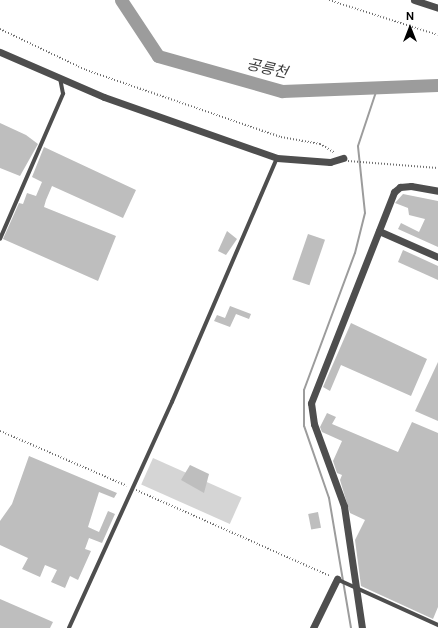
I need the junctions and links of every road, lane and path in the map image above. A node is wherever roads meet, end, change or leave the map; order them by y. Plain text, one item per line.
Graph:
1 (329, 0) edge
2 (414, 0) edge
3 (438, 8) edge
4 (0, 29) edge
5 (438, 35) edge
6 (0, 52) edge
7 (60, 79) junction
8 (276, 158) junction
9 (343, 158) junction
10 (438, 168) edge
11 (438, 191) edge
12 (379, 231) junction
13 (0, 239) edge
14 (438, 257) edge
15 (0, 431) edge
16 (133, 489) junction
17 (338, 579) junction
18 (354, 587) junction
19 (438, 625) edge
20 (69, 628) edge
21 (313, 628) edge
22 (362, 628) edge

1 - 5 path
2 - 3 street
4 - 9 path
6 - 7 street
7 - 8 street
7 - 13 lane
8 - 9 street
8 - 16 lane
9 - 10 path
11 - 12 street
12 - 14 street
12 - 18 street
15 - 16 path
16 - 17 path
16 - 20 lane
17 - 18 lane
17 - 21 street
18 - 19 lane
18 - 22 street

